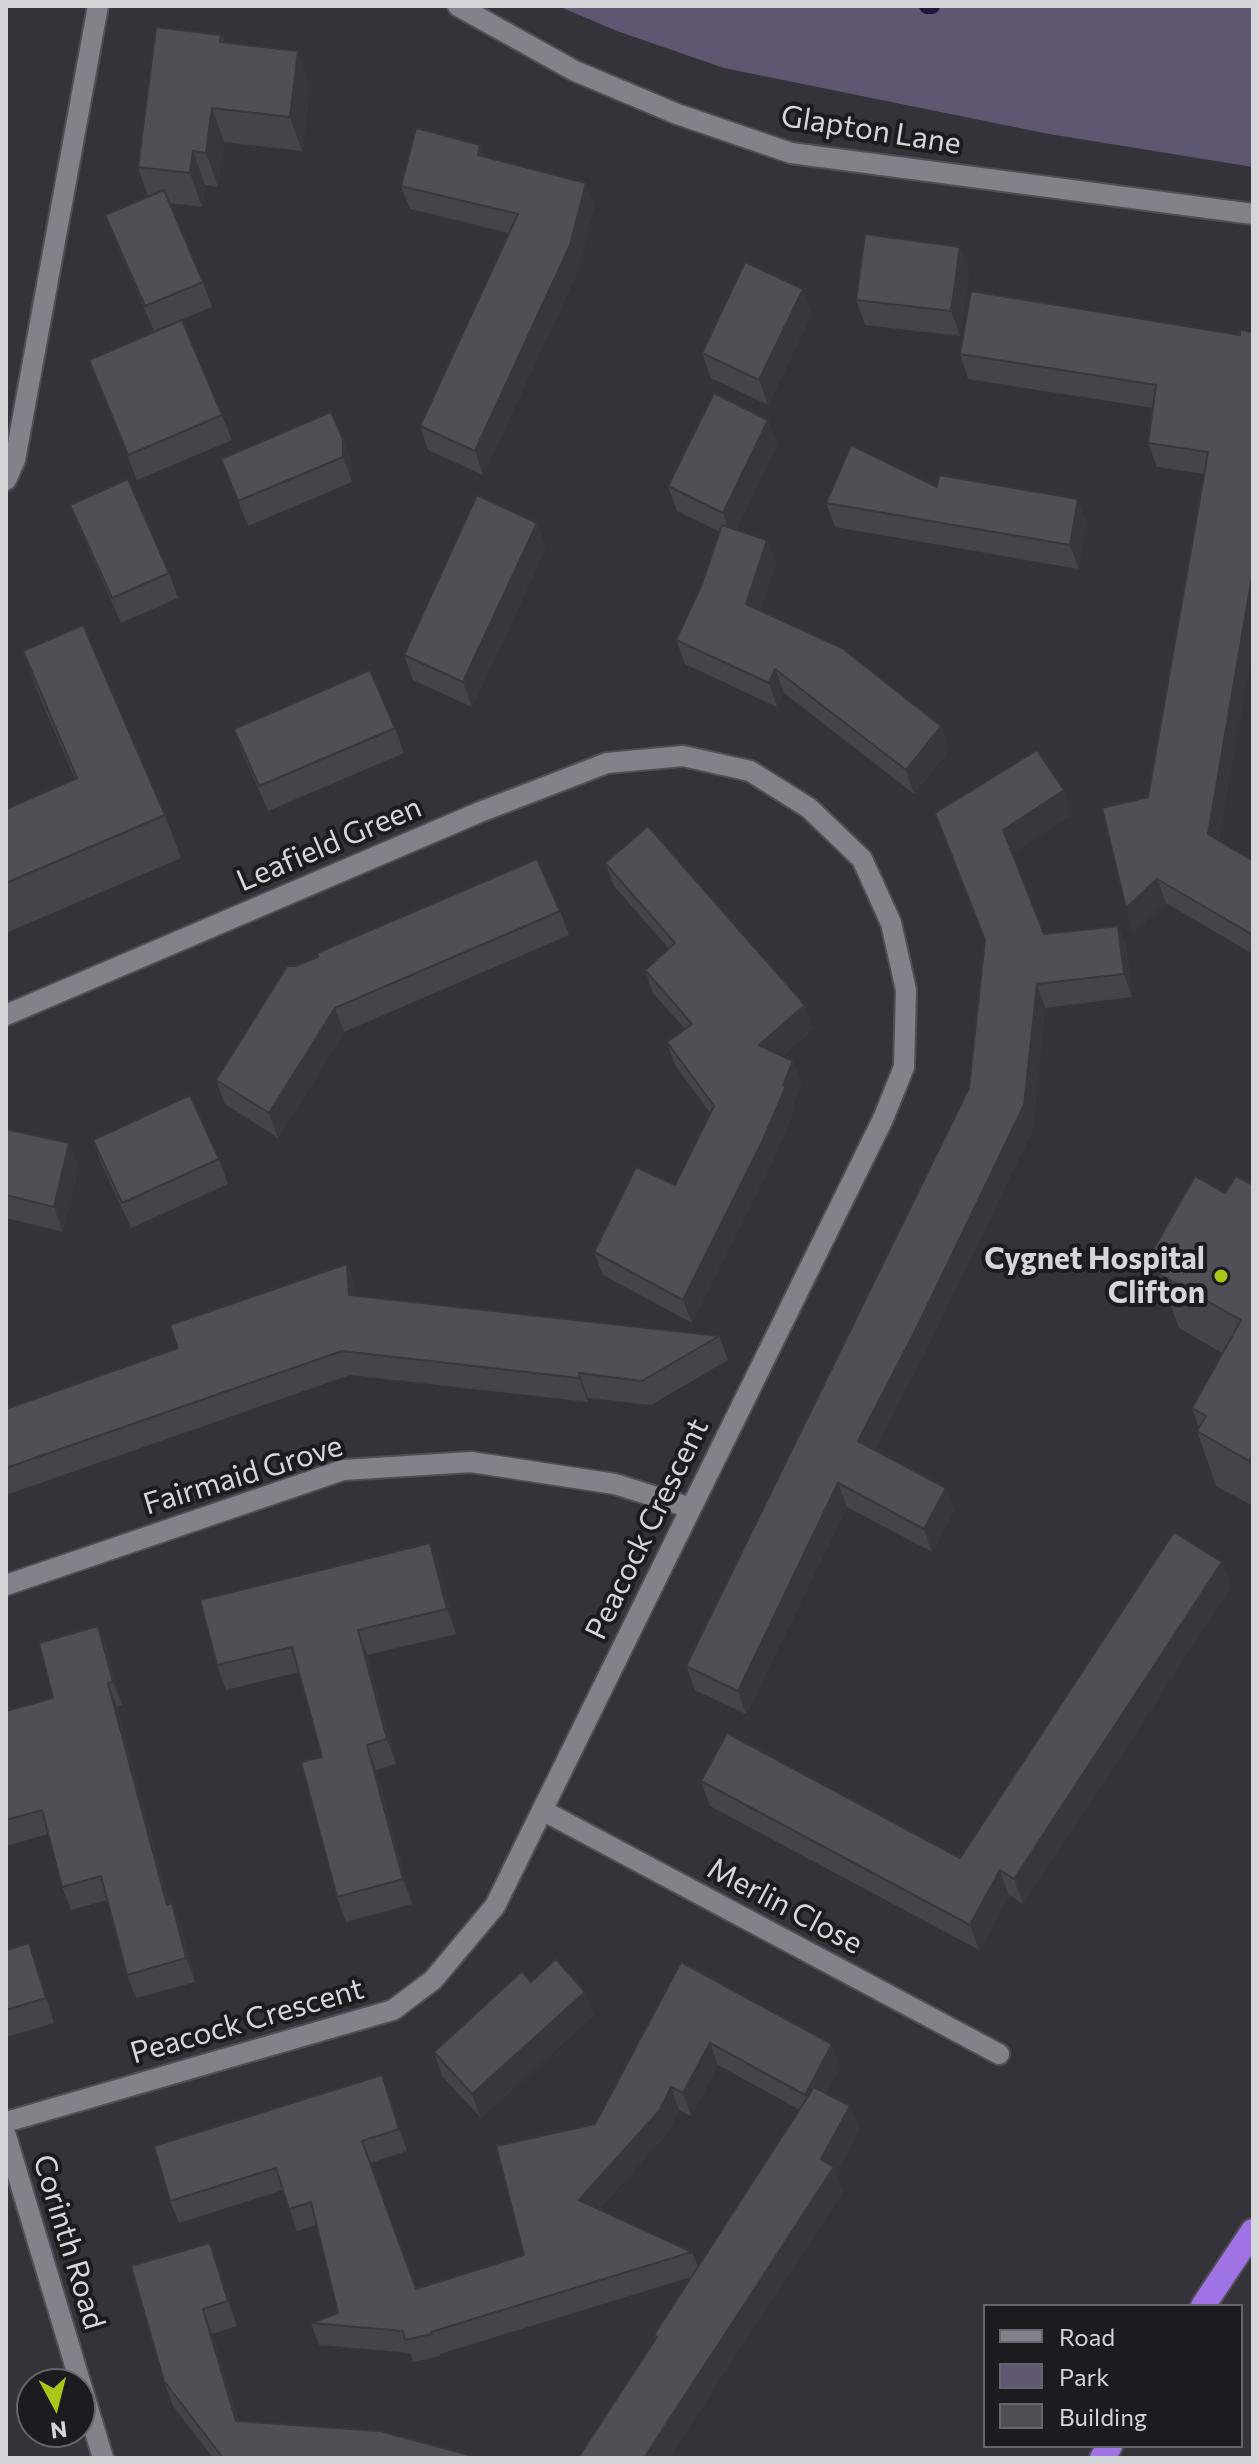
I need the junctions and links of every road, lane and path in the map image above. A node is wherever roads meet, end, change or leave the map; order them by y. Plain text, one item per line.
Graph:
1 (98, 6) edge
2 (458, 6) edge
3 (1253, 214) edge
4 (6, 480) edge
5 (683, 756) joint
6 (6, 1015) edge
7 (691, 1508) junction
8 (6, 1585) edge
9 (542, 1810) junction
10 (999, 2054) dead end
11 (6, 2122) edge
12 (6, 2136) edge
13 (1253, 2231) edge
14 (1204, 2304) edge
15 (103, 2458) edge

1 - 4 street
2 - 3 street, Glapton Lane
5 - 6 street, Leafield Green
5 - 7 street, Peacock Crescent
7 - 8 street, Fairmaid Grove
7 - 9 street, Peacock Crescent
9 - 10 street, Merlin Close
9 - 11 street, Peacock Crescent
12 - 15 street, Corinth Road
13 - 14 highway

